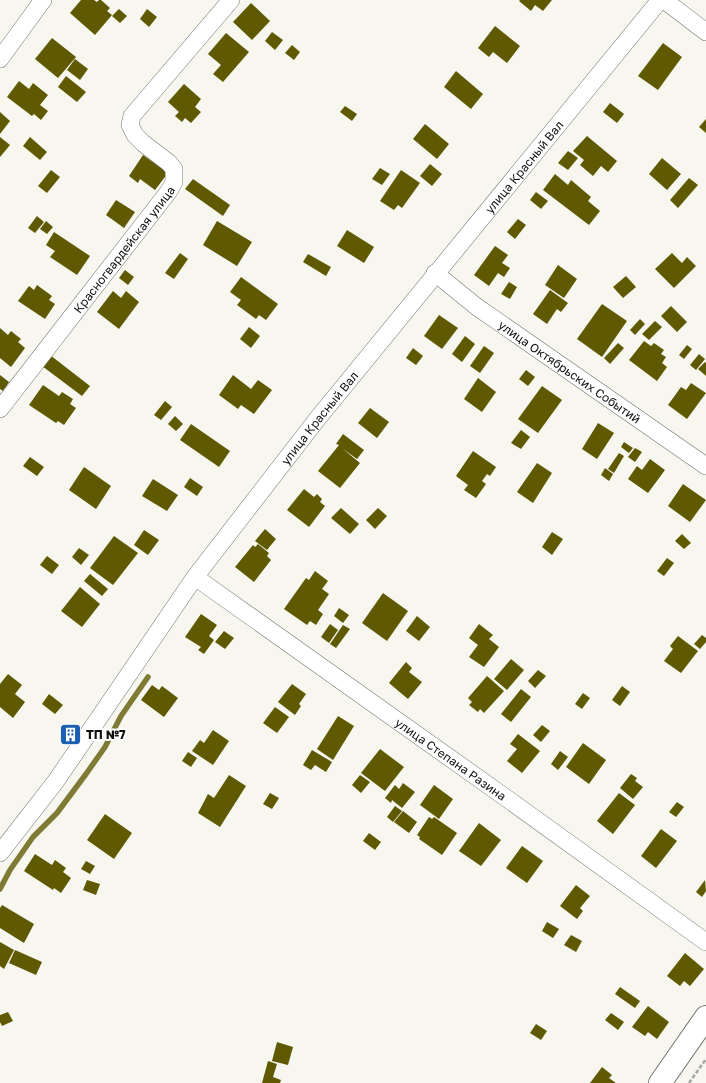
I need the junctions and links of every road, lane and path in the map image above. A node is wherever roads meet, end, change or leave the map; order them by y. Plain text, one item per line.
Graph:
1 (43, 0) edge
2 (231, 0) edge
3 (660, 0) edge
4 (664, 0) edge
5 (706, 32) edge
6 (0, 59) edge
7 (435, 273) junction
8 (0, 409) edge
9 (706, 466) edge
10 (195, 577) junction
11 (0, 852) edge
12 (706, 942) edge
13 (706, 1017) edge
14 (706, 1059) edge
15 (660, 1083) edge
16 (689, 1083) edge

1 - 6 street
2 - 8 street, Красногвардейская улица
3 - 7 street, улица Красный Вал
4 - 5 street
7 - 9 street, улица Октябрьских Событий
7 - 10 street, улица Красный Вал
10 - 11 street, улица Красный Вал
10 - 12 street, улица Степана Разина
13 - 15 street
14 - 16 path

